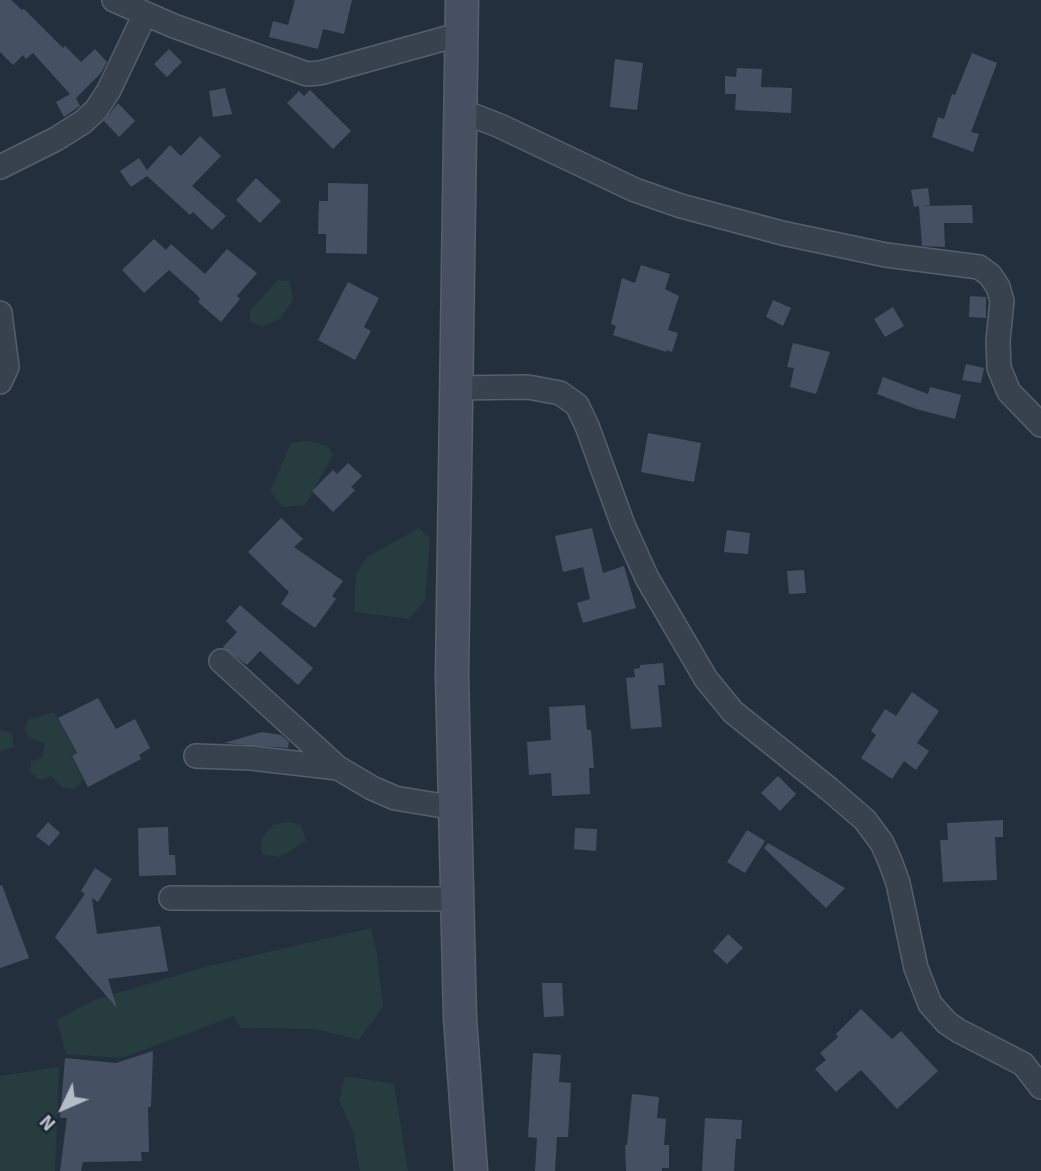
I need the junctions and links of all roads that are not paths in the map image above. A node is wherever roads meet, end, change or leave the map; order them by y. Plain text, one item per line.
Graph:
1 (114, 0) edge
2 (462, 0) edge
3 (145, 14) junction
4 (461, 34) junction
5 (459, 110) junction
6 (0, 167) edge
7 (0, 313) edge
8 (0, 382) edge
9 (454, 388) junction
10 (1041, 425) edge
11 (221, 661) dead end
12 (196, 756) dead end
13 (338, 768) junction
14 (455, 808) junction
15 (171, 898) dead end
16 (459, 900) junction
17 (1041, 1087) edge
18 (471, 1171) edge

1 - 3 street
2 - 4 main road
3 - 4 street
3 - 6 street
4 - 5 main road
5 - 9 main road
5 - 10 street
7 - 8 street
9 - 14 main road
9 - 17 street
11 - 13 street
12 - 13 street
13 - 14 street
14 - 16 main road
15 - 16 street
16 - 18 main road

